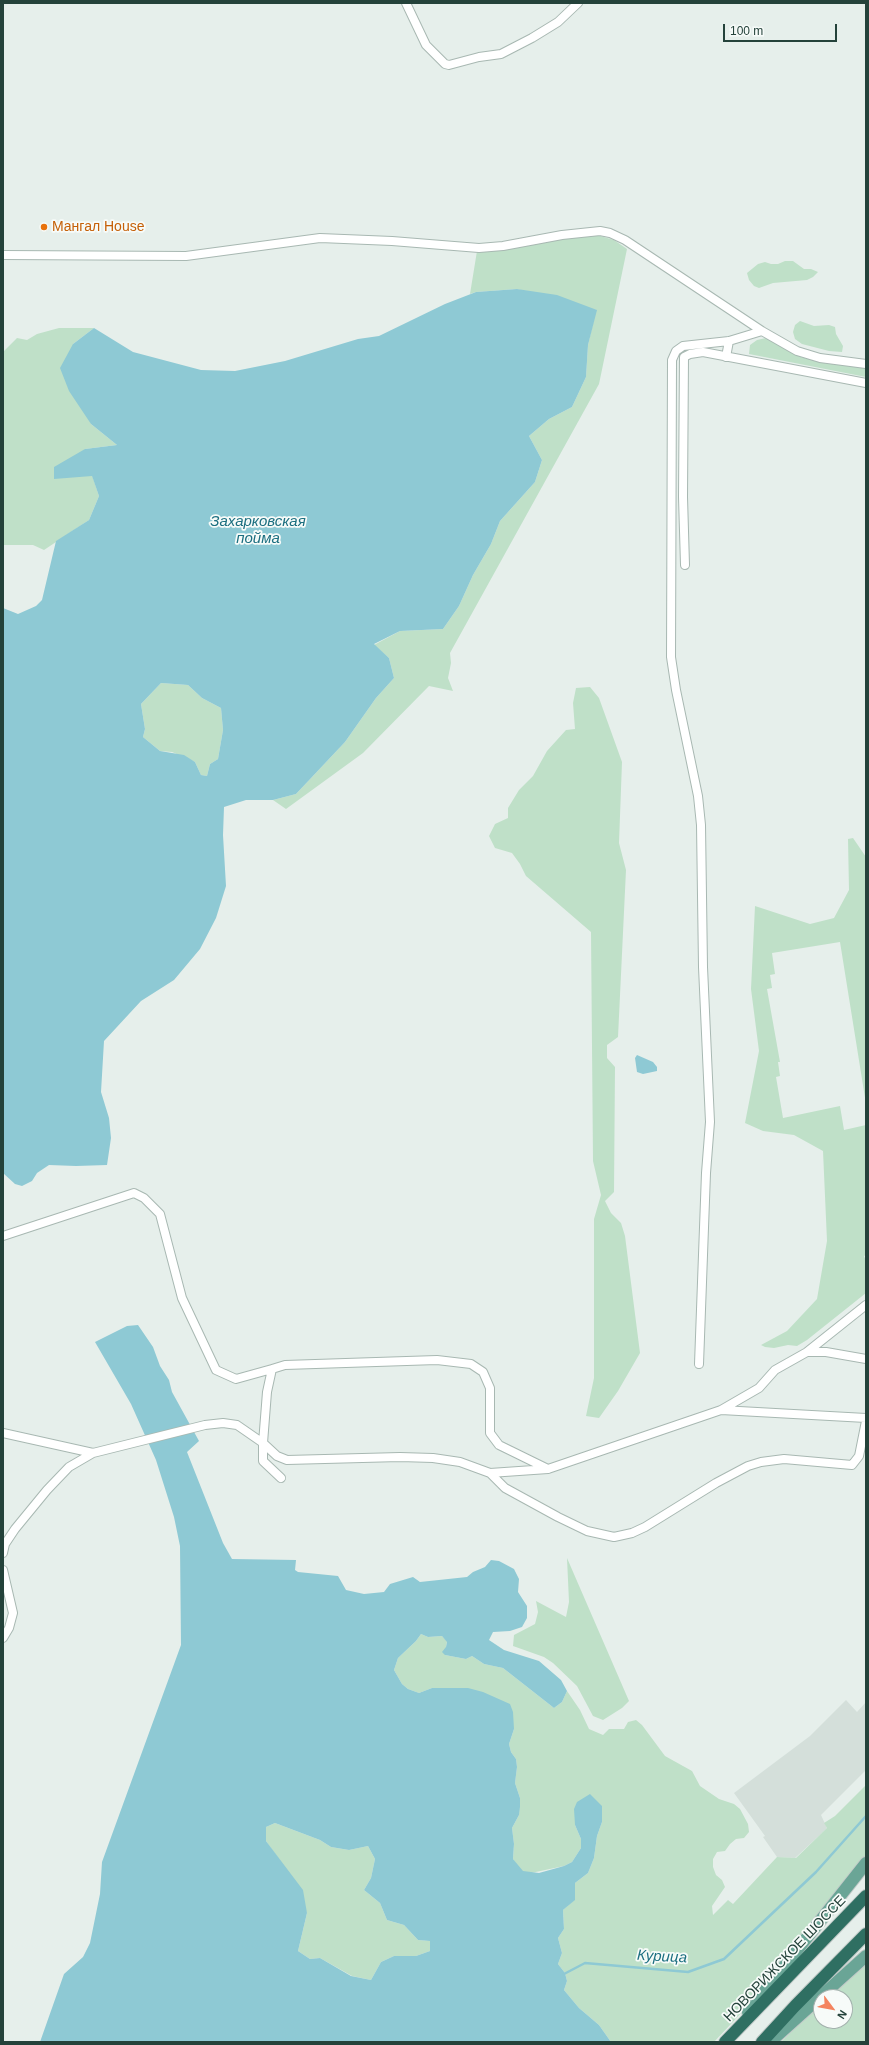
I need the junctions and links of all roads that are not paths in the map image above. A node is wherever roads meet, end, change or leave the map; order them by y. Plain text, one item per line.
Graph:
1 (406, 3) edge
2 (578, 3) edge
3 (3, 255) edge
4 (762, 332) junction
5 (729, 341) junction
6 (726, 357) junction
7 (866, 364) edge
8 (866, 383) edge
9 (685, 565) dead end
10 (3, 1236) edge
11 (866, 1305) edge
12 (807, 1352) junction
13 (866, 1359) edge
14 (698, 1364) dead end
15 (272, 1369) junction
16 (721, 1410) junction
17 (866, 1418) edge
18 (866, 1421) edge
19 (3, 1433) edge
20 (263, 1443) junction
21 (93, 1453) junction
22 (548, 1469) junction
23 (490, 1473) junction
24 (281, 1478) dead end
25 (3, 1553) edge
26 (3, 1570) edge
27 (3, 1638) edge
28 (866, 1863) edge
29 (866, 1896) edge
30 (866, 1934) edge
31 (866, 1956) edge
32 (724, 2042) edge
33 (762, 2042) edge
34 (770, 2042) edge

1 - 2 street
3 - 4 street
4 - 5 street
4 - 7 street
5 - 6 street
5 - 14 street
6 - 8 street
6 - 9 street
10 - 15 street
11 - 12 street
12 - 13 street
12 - 16 street
15 - 20 street
15 - 22 street
16 - 17 street
16 - 22 street
18 - 23 street
19 - 21 street
20 - 21 street
20 - 23 street
20 - 24 street
21 - 25 street
22 - 23 street
26 - 27 street
28 - 32 main road
29 - 32 highway, НОВОРИЖСКОЕ ШОССЕ
30 - 33 highway
31 - 34 main road

